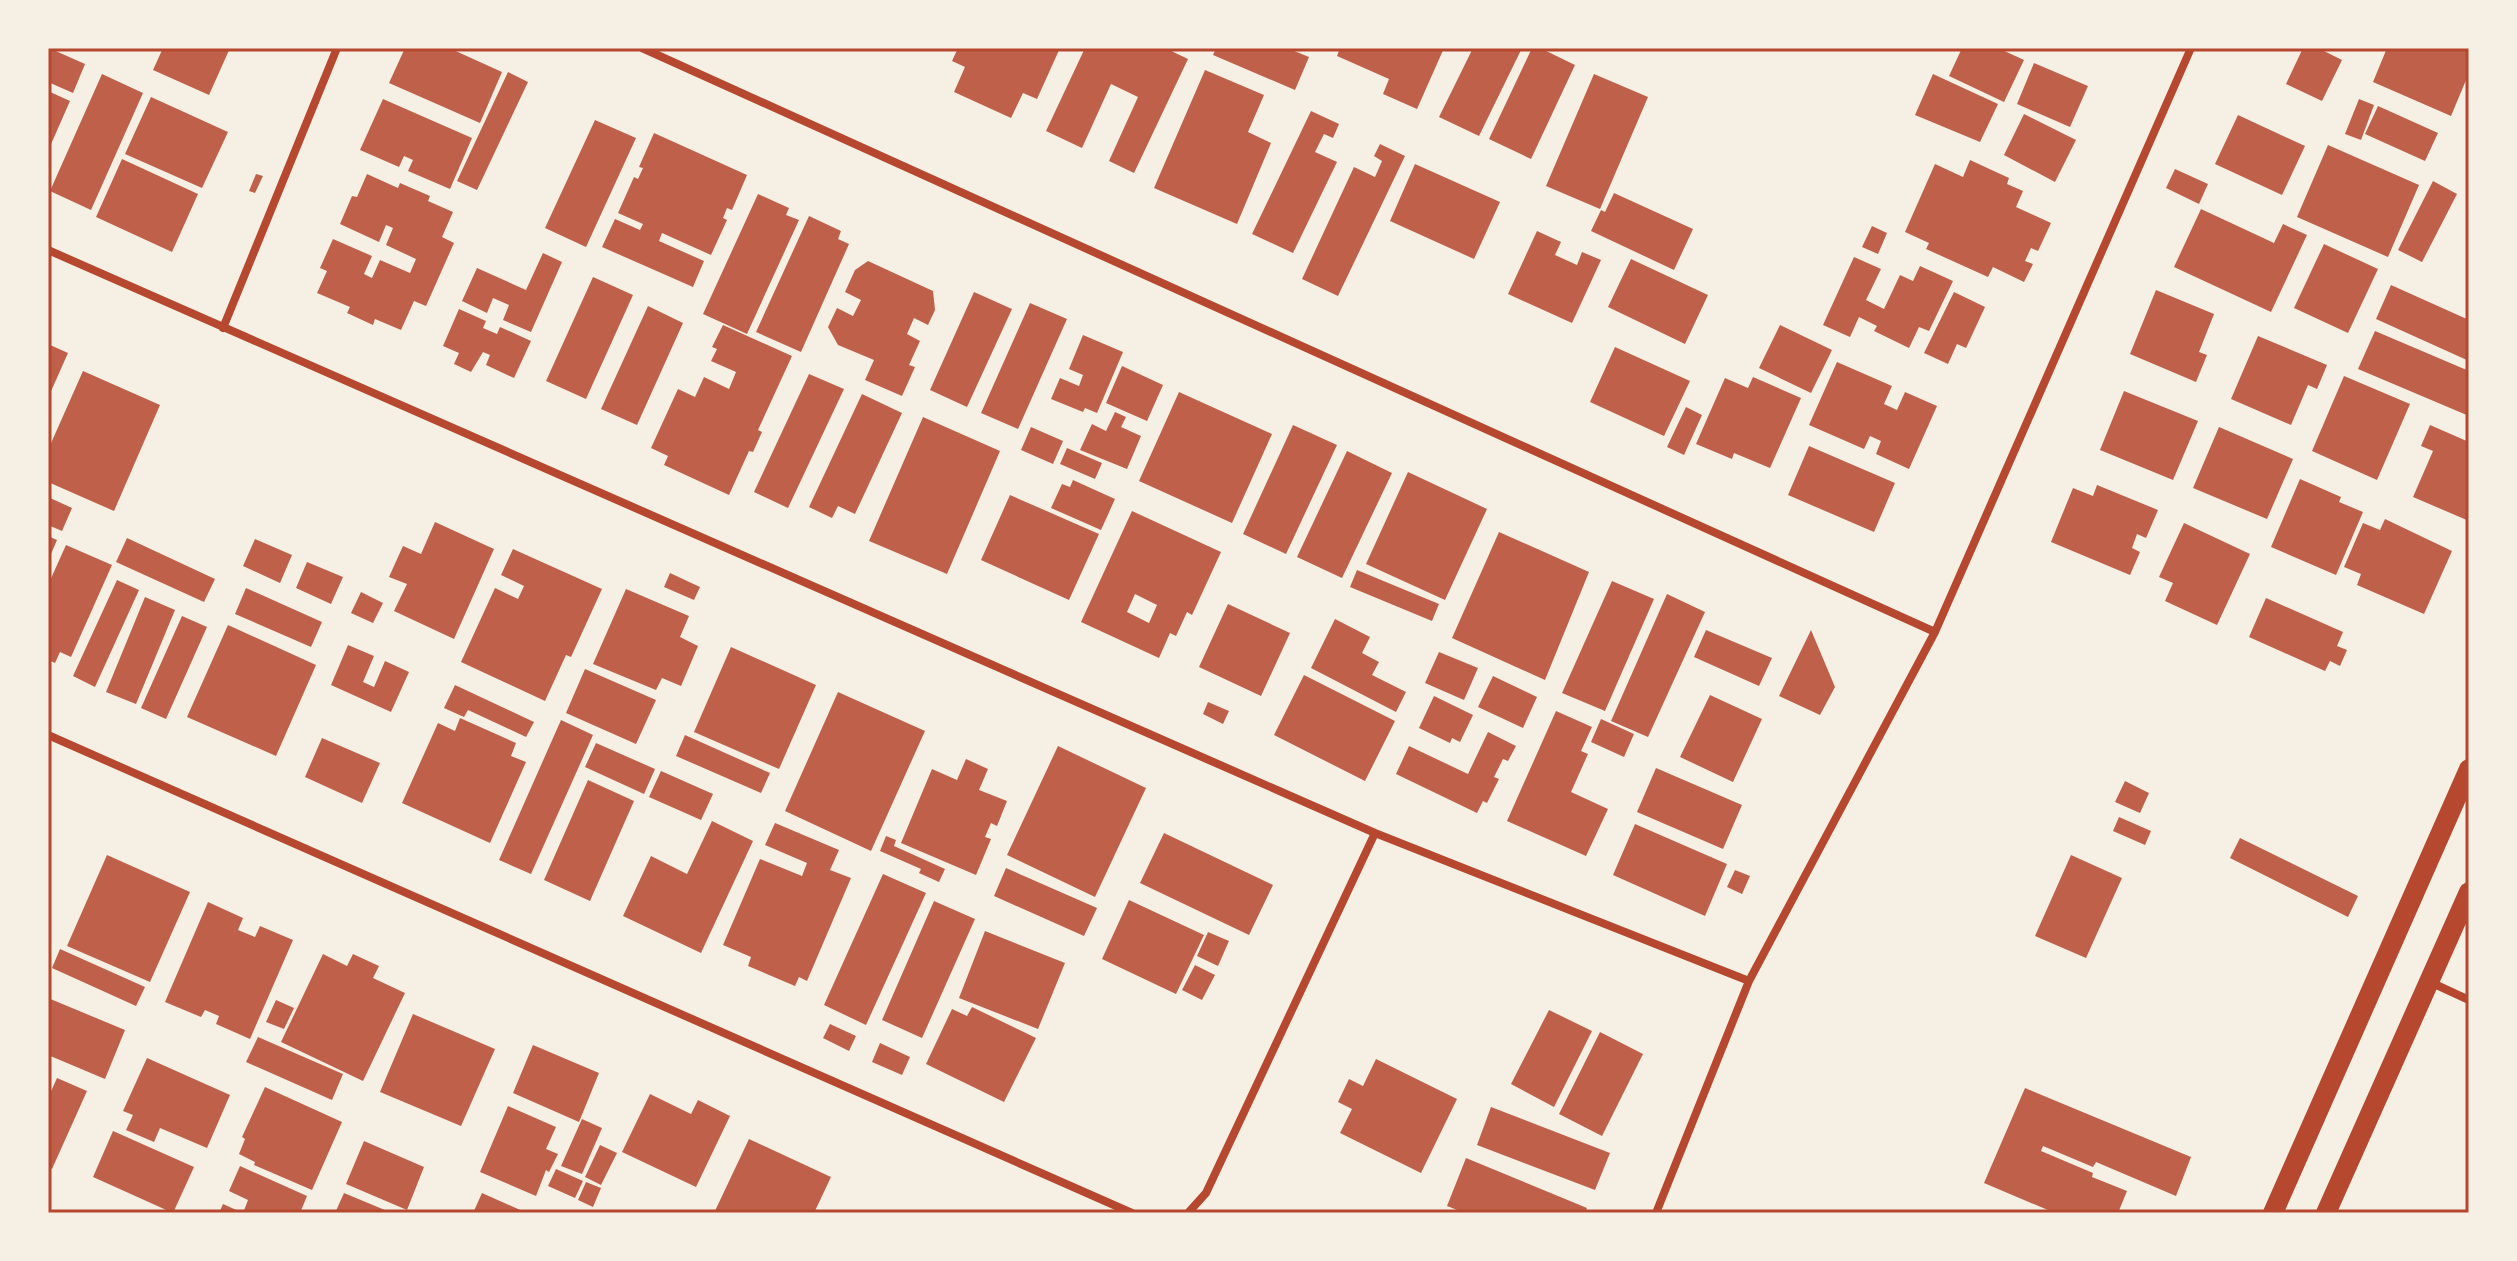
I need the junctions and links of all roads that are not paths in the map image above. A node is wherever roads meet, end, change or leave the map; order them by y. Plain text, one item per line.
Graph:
1 (337, 48) edge
2 (642, 48) edge
3 (2191, 48) edge
4 (48, 250) edge
5 (223, 328) junction
6 (1935, 632) junction
7 (48, 735) edge
8 (2469, 769) edge
9 (1375, 833) junction
10 (2469, 892) edge
11 (1749, 981) junction
12 (2429, 982) junction
13 (2469, 1000) edge
14 (1132, 1213) edge
15 (1188, 1213) edge
16 (1656, 1213) edge
17 (2273, 1213) edge
18 (2326, 1213) edge

1 - 5 street
2 - 6 street
3 - 6 street
4 - 5 street
5 - 9 street
6 - 11 street
7 - 14 street
8 - 17 main road
9 - 11 street
9 - 15 street
10 - 12 main road
11 - 16 street
12 - 13 street
12 - 18 main road

